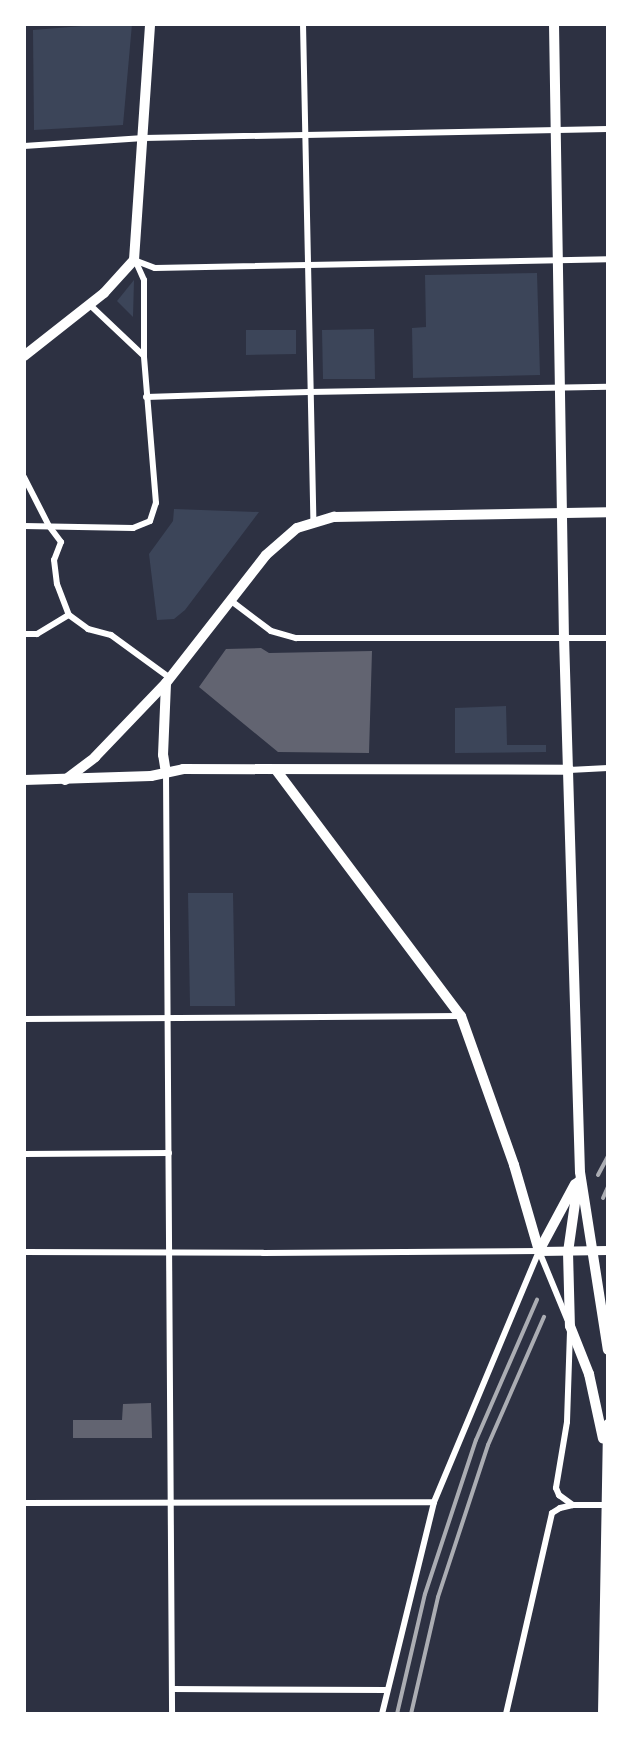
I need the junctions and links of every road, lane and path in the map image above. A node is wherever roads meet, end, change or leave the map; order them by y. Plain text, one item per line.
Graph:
1 (150, 24) edge
2 (303, 24) edge
3 (554, 24) edge
4 (608, 129) edge
5 (555, 130) junction
6 (305, 135) junction
7 (144, 138) junction
8 (24, 146) edge
9 (608, 259) edge
10 (134, 260) junction
11 (558, 260) junction
12 (307, 264) junction
13 (90, 305) junction
14 (24, 356) edge
15 (144, 357) junction
16 (608, 387) edge
17 (560, 388) junction
18 (309, 392) junction
19 (146, 397) junction
20 (24, 477) edge
21 (608, 512) edge
22 (563, 513) junction
23 (313, 521) junction
24 (24, 526) edge
25 (49, 526) junction
26 (230, 600) junction
27 (69, 615) junction
28 (24, 634) edge
29 (564, 637) junction
30 (608, 638) edge
31 (168, 681) junction
32 (608, 768) edge
33 (276, 770) junction
34 (569, 770) junction
35 (166, 773) junction
36 (24, 780) edge
37 (65, 780) junction
38 (460, 1016) junction
39 (24, 1019) edge
40 (167, 1019) junction
41 (170, 1153) junction
42 (24, 1154) edge
43 (580, 1172) junction
44 (608, 1250) edge
45 (539, 1251) junction
46 (24, 1252) edge
47 (568, 1252) junction
48 (593, 1252) junction
49 (171, 1253) junction
50 (570, 1326) junction
51 (608, 1350) edge
52 (608, 1424) edge
53 (606, 1450) junction
54 (170, 1502) junction
55 (434, 1502) junction
56 (24, 1503) edge
57 (573, 1505) junction
58 (606, 1505) edge
59 (172, 1689) junction
60 (386, 1690) junction
61 (172, 1714) edge
62 (382, 1714) edge
63 (506, 1714) edge
64 (603, 1714) edge

1 - 7 main road
2 - 6 street
3 - 5 main road
4 - 5 street
5 - 6 street
5 - 11 main road
6 - 7 street
6 - 12 street
7 - 8 street
7 - 10 main road
9 - 11 street
10 - 12 street
10 - 13 main road
10 - 15 street
11 - 12 street
11 - 17 main road
12 - 18 street
13 - 14 main road
13 - 15 street
15 - 19 street
16 - 17 street
17 - 18 street
17 - 22 main road
18 - 19 street
18 - 23 street
19 - 25 street
20 - 25 street
21 - 22 main road
22 - 23 main road
22 - 29 main road
23 - 26 main road
24 - 25 street
25 - 27 street
26 - 29 street
26 - 31 main road
27 - 28 street
27 - 31 street
29 - 30 street
29 - 34 main road
31 - 35 main road
31 - 37 main road
32 - 34 street
33 - 34 main road
33 - 35 main road
33 - 38 main road
34 - 43 main road
35 - 37 main road
35 - 40 street
36 - 37 main road
38 - 40 street
38 - 45 main road
39 - 40 street
40 - 41 street
41 - 42 street
41 - 49 street
43 - 45 main road
43 - 47 main road
43 - 48 main road
44 - 48 street
45 - 47 street
45 - 49 street
45 - 50 street
45 - 55 street
46 - 49 street
47 - 48 street
47 - 50 main road
48 - 51 main road
49 - 54 street
50 - 53 main road
50 - 57 street
52 - 53 main road
53 - 58 main road
54 - 55 street
54 - 56 street
54 - 59 street
55 - 60 street
57 - 58 street
57 - 63 street
58 - 64 main road
59 - 60 street
59 - 61 street
60 - 62 street

